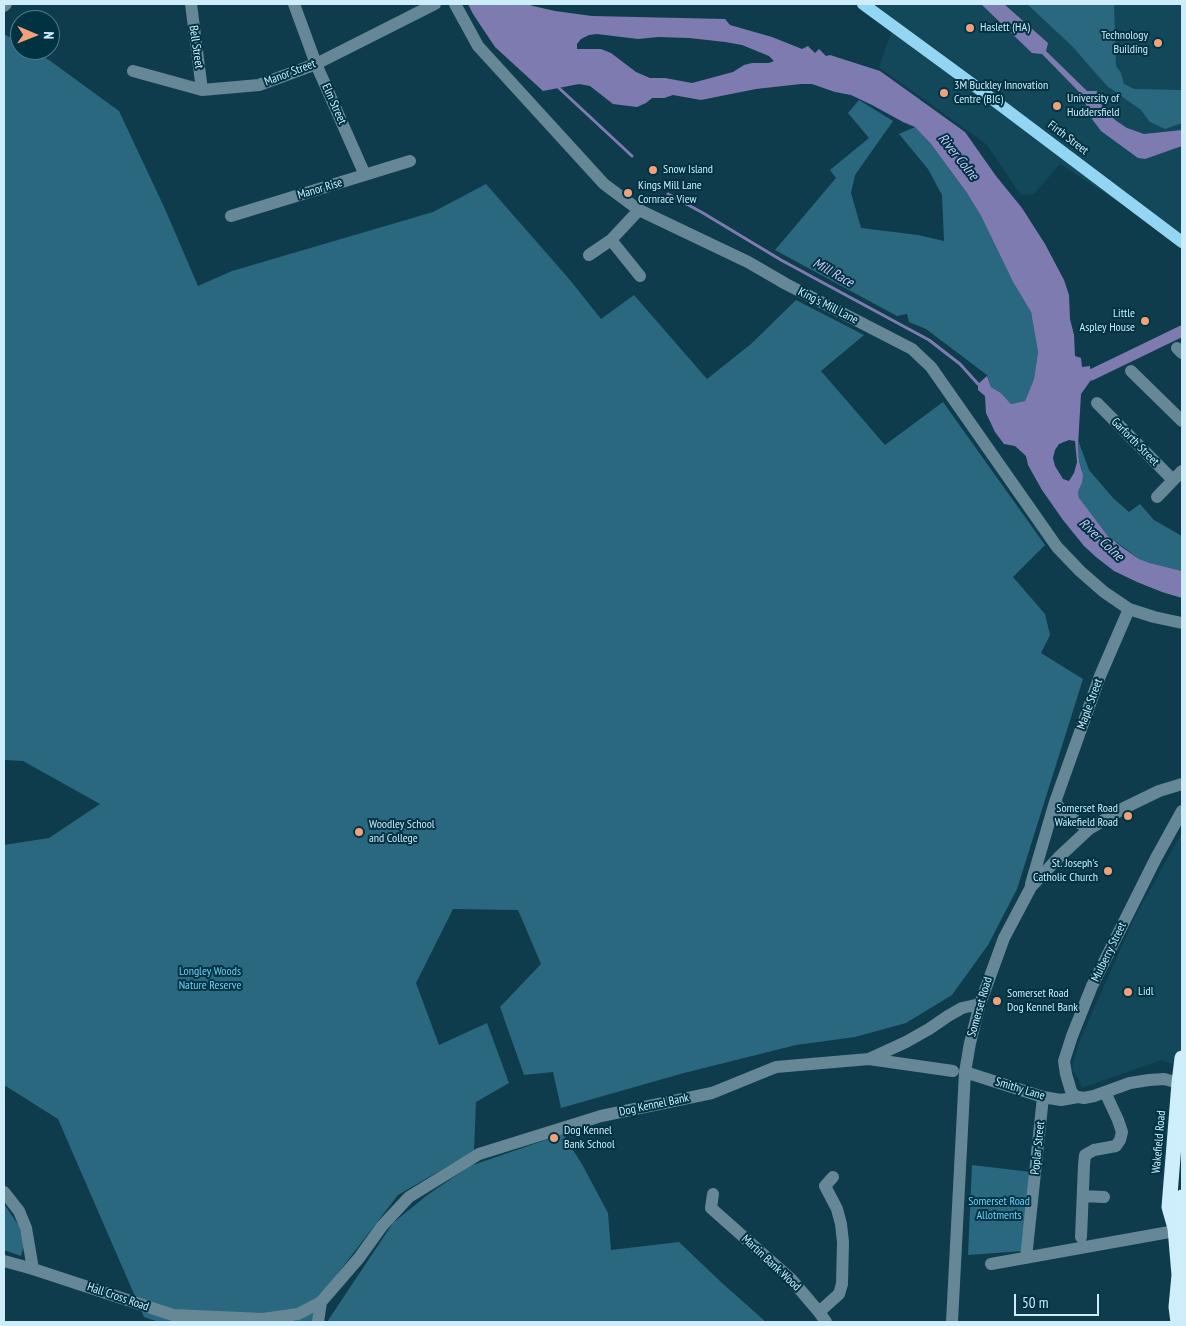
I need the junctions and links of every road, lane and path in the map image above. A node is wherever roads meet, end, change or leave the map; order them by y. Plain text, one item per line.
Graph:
1 (191, 4) edge
2 (294, 4) edge
3 (435, 4) edge
4 (455, 4) edge
5 (864, 4) edge
6 (316, 64) junction
7 (133, 71) dead end
8 (202, 90) junction
9 (410, 161) dead end
10 (365, 175) junction
11 (639, 210) junction
12 (231, 216) dead end
13 (611, 240) junction
14 (1182, 242) edge
15 (589, 255) dead end
16 (640, 276) dead end
17 (1132, 371) dead end
18 (1097, 403) dead end
19 (1182, 421) edge
20 (1178, 475) edge
21 (1157, 497) dead end
22 (1129, 609) junction
23 (1182, 623) edge
24 (1182, 784) edge
25 (1055, 802) junction
26 (1182, 811) edge
27 (1089, 829) junction
28 (1031, 887) junction
29 (980, 1004) junction
30 (869, 1058) junction
31 (1182, 1058) edge
32 (959, 1072) junction
33 (1180, 1084) edge
34 (1105, 1092) junction
35 (1043, 1097) junction
36 (1078, 1097) junction
37 (824, 1183) dead end
38 (4, 1192) edge
39 (713, 1194) dead end
40 (1083, 1196) junction
41 (1104, 1197) dead end
42 (1182, 1197) edge
43 (1178, 1229) edge
44 (1081, 1237) dead end
45 (1026, 1258) junction
46 (4, 1261) edge
47 (991, 1264) dead end
48 (33, 1269) junction
49 (1181, 1281) edge
50 (321, 1302) junction
51 (823, 1317) edge
52 (318, 1322) edge
53 (952, 1322) edge
54 (1178, 1322) edge

1 - 8 street, Bell Street
2 - 6 street, Elm Street
3 - 6 street, Manor Street
4 - 11 street, King's Mill Lane
5 - 14 main road, Firth Street
6 - 8 street, Manor Street
6 - 10 street, Elm Street
7 - 8 street, Manor Street
9 - 10 street, Manor Rise
10 - 12 street, Manor Rise
11 - 13 street
11 - 22 street, King's Mill Lane
13 - 15 street
13 - 16 street
17 - 19 street
18 - 20 street, Garforth Street
20 - 21 street
22 - 23 street, King's Mill Lane
22 - 25 street, Maple Street
24 - 27 street, Somerset Road
25 - 27 street
25 - 28 street, Maple Street
26 - 36 street, Mulberry Street
27 - 28 street, Somerset Road
28 - 29 street, Somerset Road
29 - 30 street, Dog Kennel Bank
29 - 32 street, Somerset Road
30 - 32 street, Dog Kennel Bank
30 - 50 street, Dog Kennel Bank
31 - 33 highway, Wakefield Road
32 - 35 street, Smithy Lane
32 - 53 street, Somerset Road
33 - 34 street, Smithy Lane
33 - 43 highway, Wakefield Road
34 - 36 street, Smithy Lane
34 - 40 street
35 - 36 street, Smithy Lane
35 - 45 street, Poplar Street
37 - 51 street
38 - 48 street
39 - 51 street, Martin Bank Wood
40 - 41 street
40 - 44 street
42 - 43 highway, Wakefield Road
43 - 45 street
43 - 49 highway, Wakefield Road
45 - 47 street
46 - 48 street, Hall Cross Road
48 - 50 street, Hall Cross Road
49 - 54 highway, Wakefield Road
50 - 52 street

